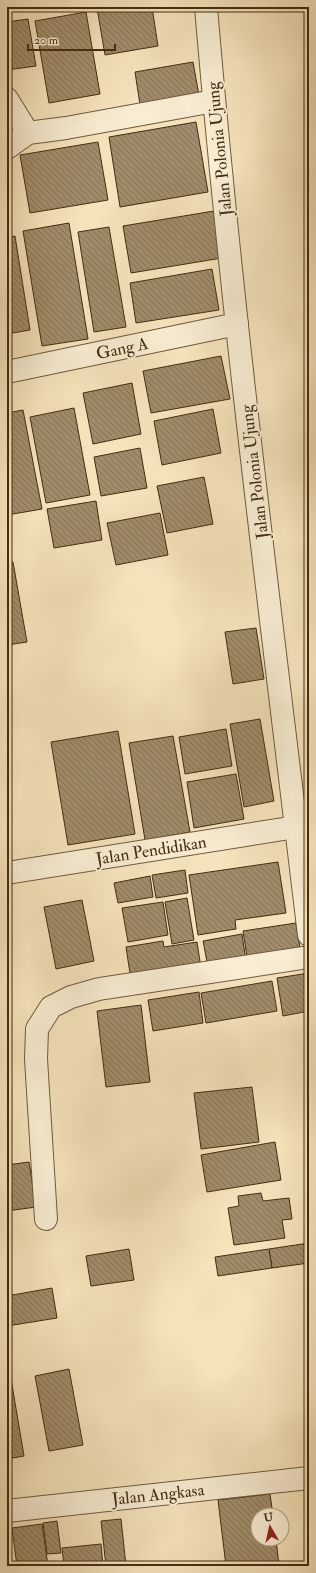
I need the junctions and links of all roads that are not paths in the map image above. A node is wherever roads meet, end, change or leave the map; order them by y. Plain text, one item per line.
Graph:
1 (206, 7) edge
2 (7, 99) edge
3 (214, 101) junction
4 (28, 133) junction
5 (7, 148) edge
6 (237, 324) junction
7 (7, 372) edge
8 (296, 827) junction
9 (7, 873) edge
10 (309, 935) edge
11 (309, 957) edge
12 (46, 1219) dead end
13 (309, 1478) edge
14 (7, 1511) edge

1 - 3 street, Jalan Polonia Ujung
2 - 4 street
3 - 4 street
3 - 6 street, Jalan Polonia Ujung
4 - 5 street
6 - 7 street, Gang A
6 - 8 street, Jalan Polonia Ujung
8 - 9 street, Jalan Pendidikan
8 - 10 street, Jalan Polonia Ujung
11 - 12 street
13 - 14 street, Jalan Angkasa

